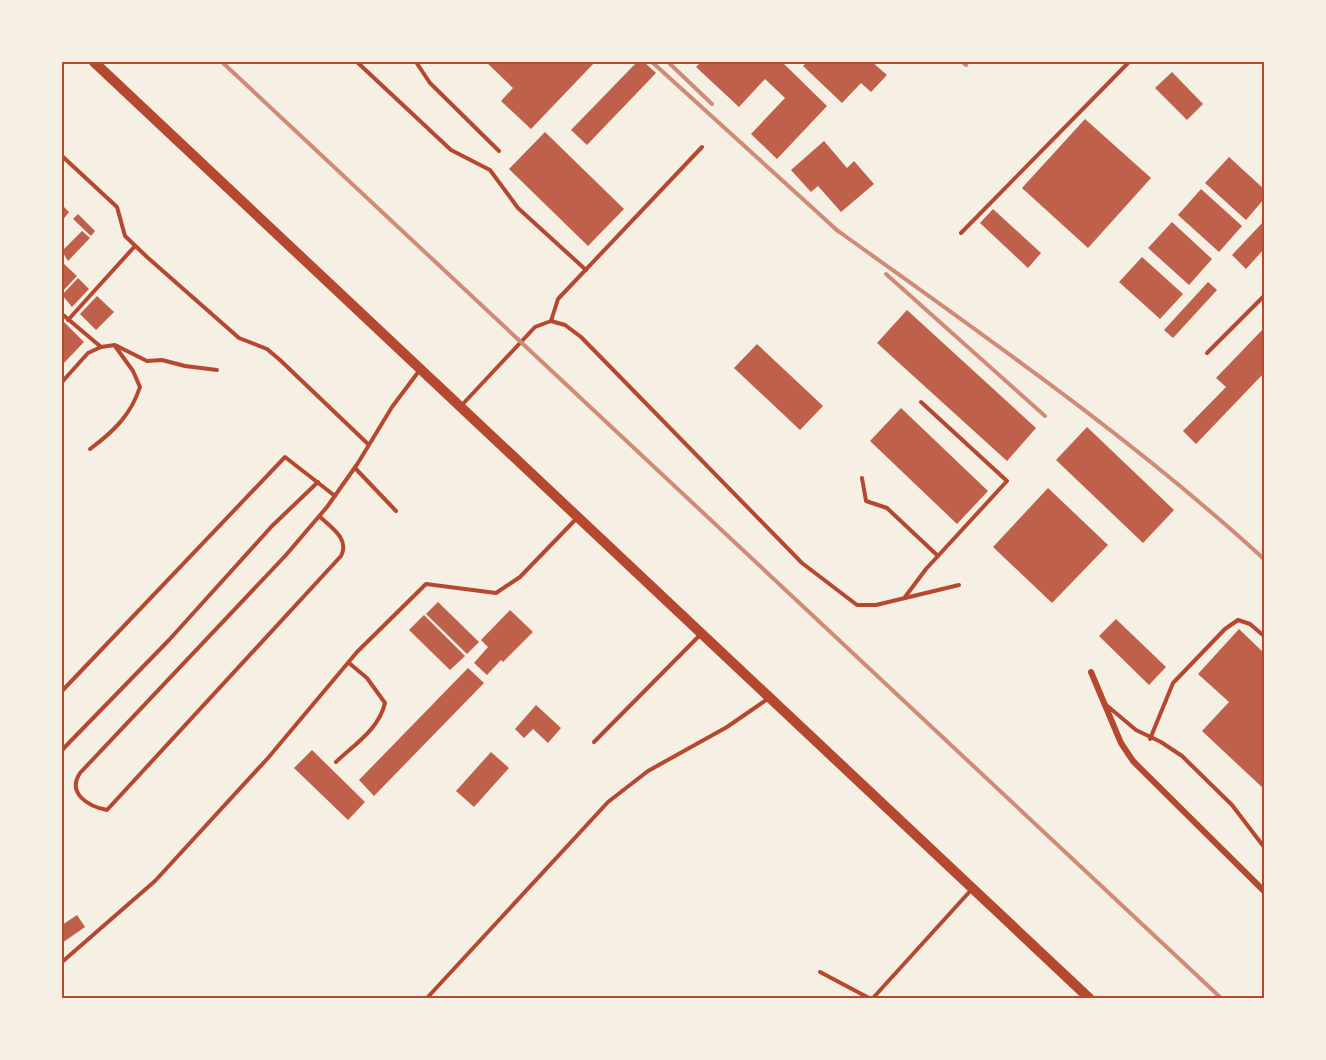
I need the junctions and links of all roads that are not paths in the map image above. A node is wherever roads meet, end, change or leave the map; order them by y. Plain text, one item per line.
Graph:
1 (94, 62) edge
2 (357, 62) edge
3 (416, 62) edge
4 (1129, 62) edge
5 (702, 147) dead end
6 (499, 151) dead end
7 (62, 156) edge
8 (961, 233) dead end
9 (135, 246) junction
10 (586, 270) junction
11 (1264, 296) edge
12 (62, 314) edge
13 (68, 320) junction
14 (551, 321) junction
15 (115, 345) junction
16 (101, 346) junction
17 (1207, 354) dead end
18 (421, 369) junction
19 (217, 370) dead end
20 (62, 382) edge
21 (921, 402) dead end
22 (460, 406) junction
23 (368, 444) junction
24 (90, 449) dead end
25 (355, 468) junction
26 (862, 478) dead end
27 (318, 482) junction
28 (335, 496) junction
29 (396, 511) dead end
30 (319, 516) junction
31 (578, 517) junction
32 (938, 556) junction
33 (959, 585) dead end
34 (905, 598) junction
35 (702, 633) junction
36 (1264, 636) edge
37 (348, 663) junction
38 (1091, 672) dead end
39 (62, 692) edge
40 (770, 698) junction
41 (1102, 701) junction
42 (1150, 739) junction
43 (594, 742) dead end
44 (62, 750) edge
45 (336, 762) dead end
46 (1264, 847) edge
47 (972, 888) junction
48 (1264, 891) edge
49 (62, 962) edge
50 (820, 972) dead end
51 (428, 999) edge
52 (871, 999) edge
53 (1089, 999) edge

1 - 18 main road
2 - 10 lane
3 - 6 lane
4 - 8 lane
5 - 10 lane
7 - 9 lane
9 - 13 lane
9 - 23 lane
10 - 14 lane
11 - 17 lane
12 - 13 lane
13 - 16 lane
14 - 22 lane
14 - 34 lane
15 - 16 lane
15 - 19 lane
15 - 24 lane
16 - 20 lane
18 - 22 main road
18 - 23 lane
21 - 32 lane
22 - 31 main road
23 - 25 lane
25 - 28 lane
25 - 29 lane
26 - 32 lane
27 - 28 lane
27 - 39 lane
27 - 44 lane
28 - 30 lane
30 - 30 lane
31 - 35 main road
31 - 37 lane
32 - 34 lane
33 - 34 lane
35 - 40 main road
35 - 43 lane
36 - 42 lane
37 - 45 lane
37 - 49 lane
38 - 41 street
40 - 47 main road
40 - 51 lane
41 - 42 lane
41 - 48 street
42 - 46 lane
47 - 52 lane
47 - 53 main road
50 - 52 lane

